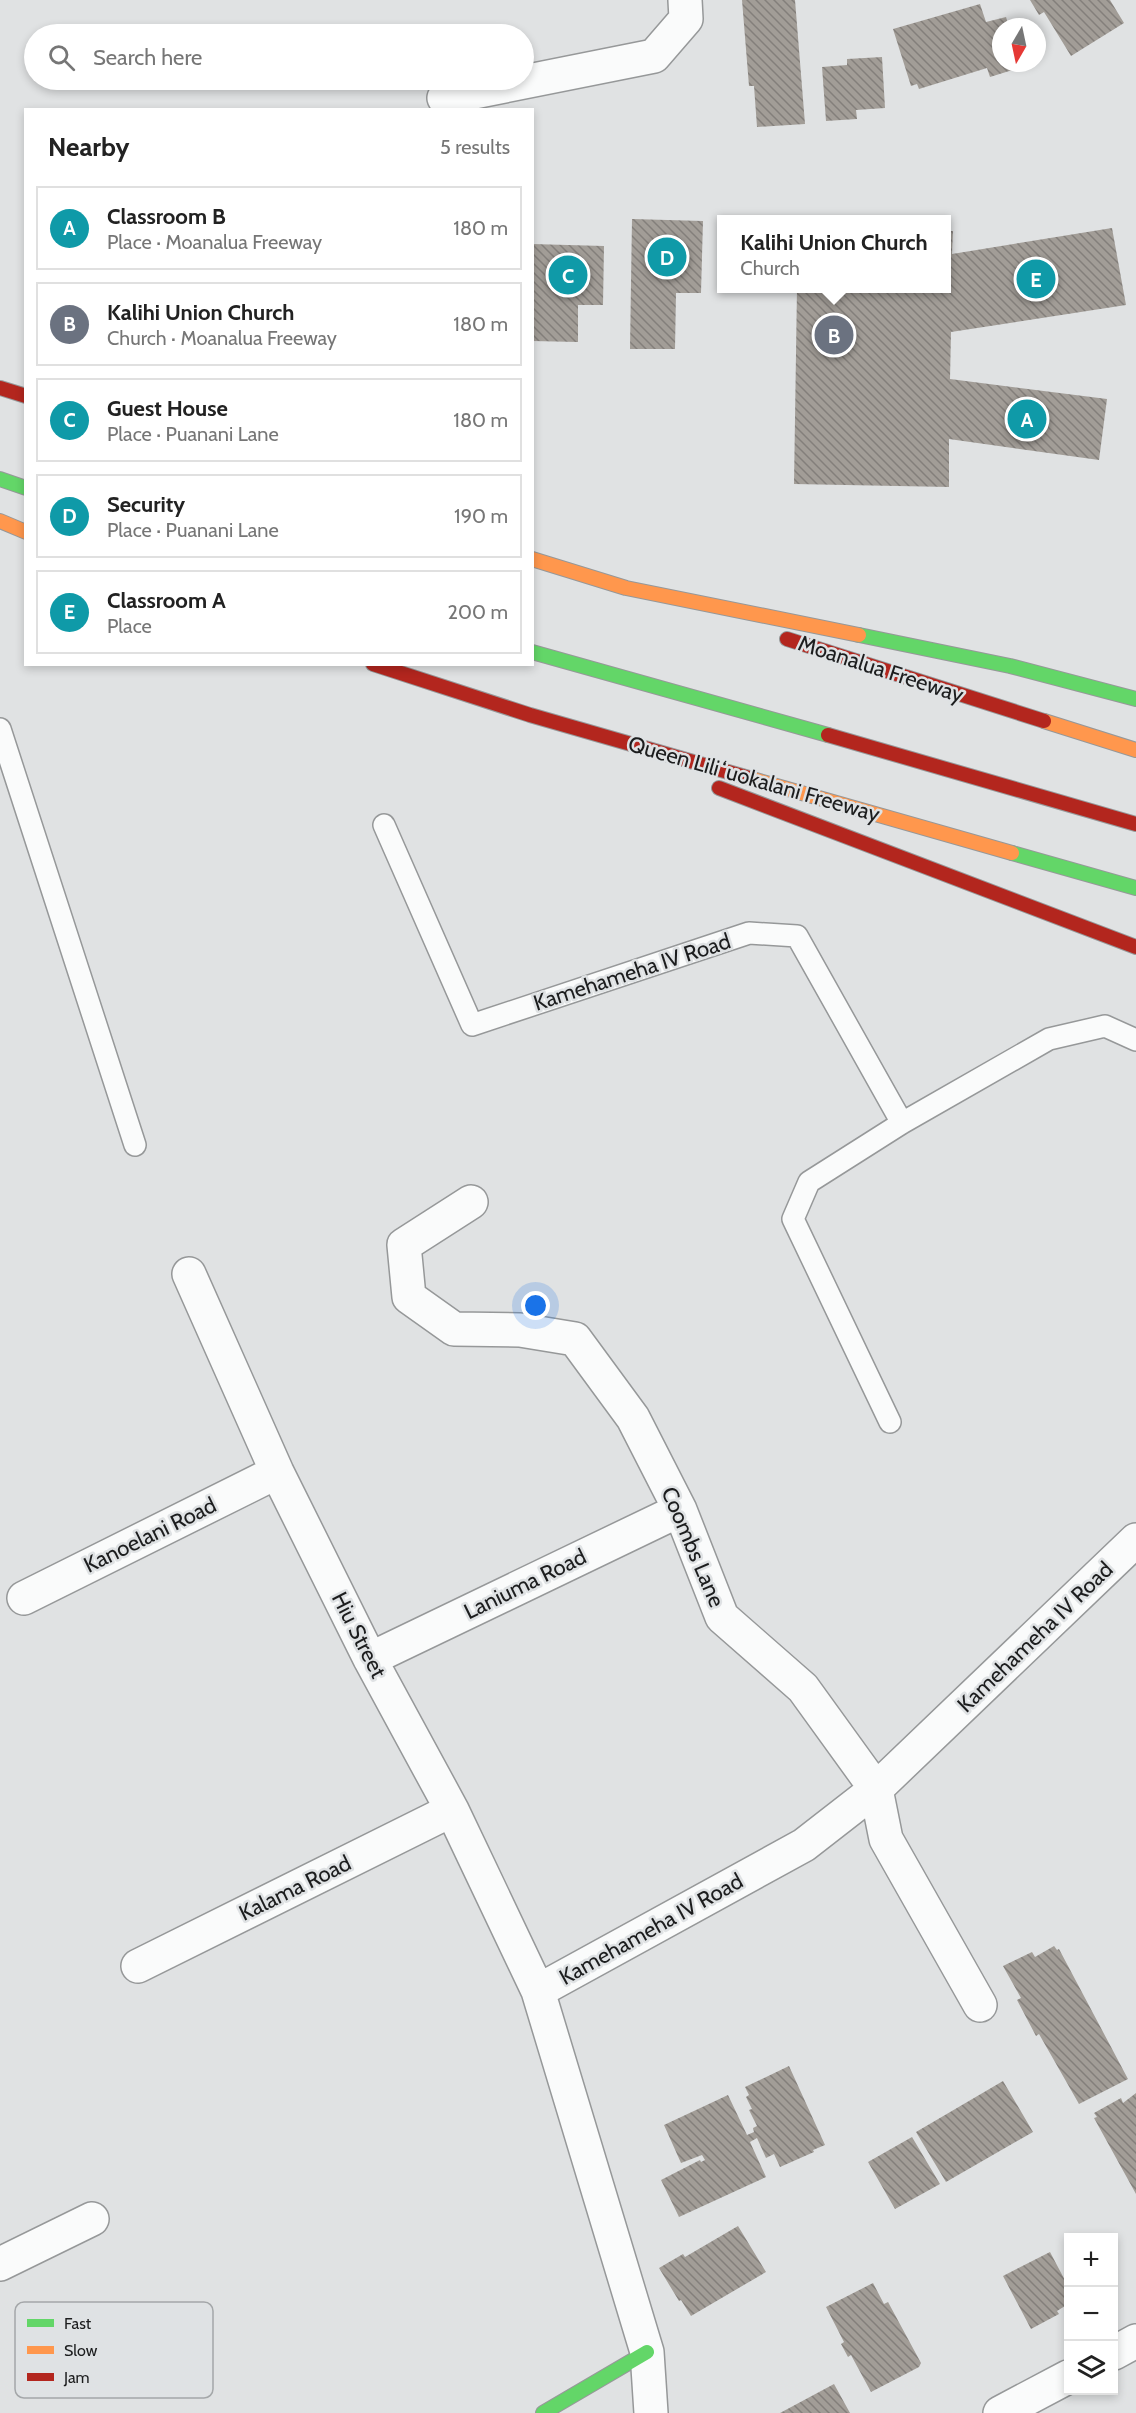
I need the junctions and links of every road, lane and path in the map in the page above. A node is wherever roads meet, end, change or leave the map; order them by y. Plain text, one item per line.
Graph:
1 (685, 0) edge
2 (534, 80) edge
3 (484, 90) edge
4 (444, 98) dead end
5 (0, 388) edge
6 (24, 395) edge
7 (0, 478) edge
8 (24, 487) edge
9 (0, 521) edge
10 (24, 531) edge
11 (534, 560) edge
12 (626, 588) junction
13 (750, 627) dead end
14 (773, 634) dead end
15 (534, 653) edge
16 (380, 666) edge
17 (1136, 699) edge
18 (530, 715) junction
19 (0, 729) edge
20 (1136, 750) edge
21 (673, 771) dead end
22 (706, 783) dead end
23 (1136, 824) edge
24 (384, 825) dead end
25 (1136, 888) edge
26 (1136, 947) edge
27 (1136, 1040) edge
28 (902, 1123) junction
29 (135, 1145) dead end
30 (471, 1202) dead end
31 (189, 1274) dead end
32 (890, 1422) dead end
33 (277, 1472) junction
34 (680, 1510) junction
35 (1136, 1540) edge
36 (24, 1598) dead end
37 (370, 1659) junction
38 (876, 1789) junction
39 (452, 1810) junction
40 (138, 1966) dead end
41 (538, 1991) junction
42 (980, 2005) dead end
43 (92, 2219) dead end
44 (0, 2264) edge
45 (1136, 2341) edge
46 (1118, 2350) edge
47 (647, 2352) junction
48 (1064, 2379) edge
49 (543, 2413) edge
50 (651, 2413) edge
51 (1000, 2413) edge

1 - 2 street
3 - 4 street
5 - 6 main road
7 - 8 main road
9 - 10 main road
11 - 12 main road
12 - 13 main road
12 - 17 main road
14 - 20 main road, Moanalua Freeway
15 - 23 main road
16 - 18 main road, Queen Liliʻuokalani Freeway
18 - 21 main road
18 - 25 main road, Queen Liliʻuokalani Freeway
19 - 29 lane
22 - 26 main road
24 - 28 lane, Kamehameha IV Road
27 - 28 lane
28 - 32 lane
30 - 34 street, Coombs Lane
31 - 33 street, Hiu Street
33 - 36 street, Kanoelani Road
33 - 37 street, Hiu Street
34 - 37 street, Laniuma Road
34 - 38 street, Coombs Lane
35 - 38 street, Kamehameha IV Road
37 - 39 street, Hiu Street
38 - 41 street, Kamehameha IV Road
38 - 42 street, Coombs Lane
39 - 40 street, Kalama Road
39 - 41 street, Hiu Street
41 - 47 street, Kamehameha IV Road
43 - 44 street
45 - 46 street
47 - 49 main road
47 - 50 street, Kamehameha IV Road
48 - 51 street

